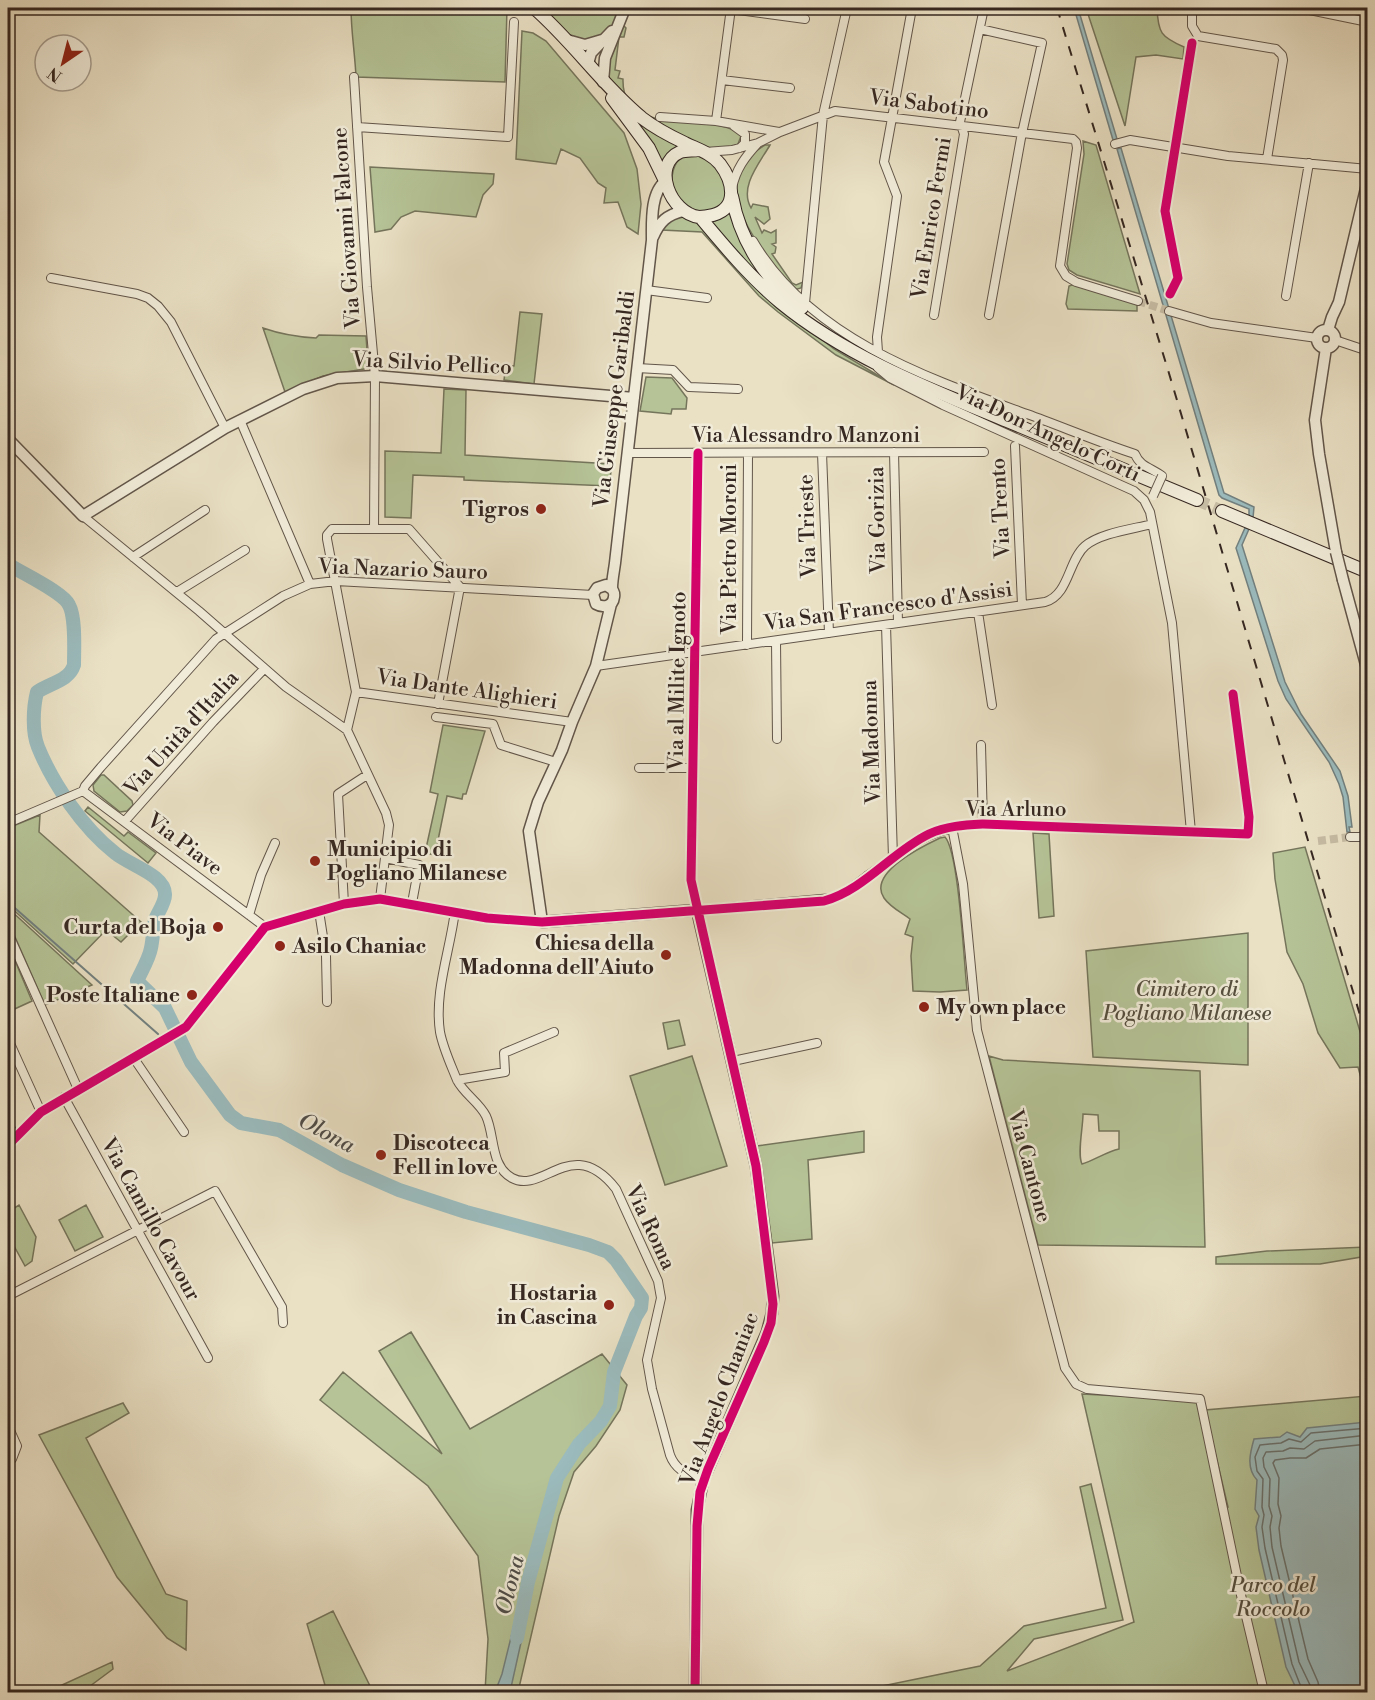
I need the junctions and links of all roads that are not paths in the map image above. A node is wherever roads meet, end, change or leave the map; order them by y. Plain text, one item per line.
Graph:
1 (534, 8) edge
2 (731, 8) edge
3 (847, 8) edge
4 (912, 8) edge
5 (984, 8) edge
6 (1192, 8) edge
7 (1300, 8) edge
8 (621, 11) edge
9 (804, 19) dead end
10 (514, 22) dead end
11 (1368, 22) edge
12 (980, 29) junction
13 (607, 38) junction
14 (567, 40) junction
15 (588, 64) junction
16 (354, 77) dead end
17 (722, 80) junction
18 (604, 83) junction
19 (790, 88) dead end
20 (823, 115) junction
21 (660, 117) dead end
22 (890, 118) junction
23 (716, 121) junction
24 (734, 126) junction
25 (357, 127) junction
26 (963, 127) junction
27 (780, 132) junction
28 (1023, 133) junction
29 (758, 143) junction
30 (1115, 144) dead end
31 (739, 149) junction
32 (701, 151) junction
33 (1267, 159) junction
34 (1309, 163) junction
35 (1368, 169) edge
36 (1368, 180) edge
37 (665, 181) junction
38 (732, 191) junction
39 (735, 210) junction
40 (683, 211) junction
41 (700, 217) junction
42 (652, 240) junction
43 (51, 278) dead end
44 (646, 290) junction
45 (1286, 296) dead end
46 (707, 298) dead end
47 (1137, 301) tunnel mouth
48 (805, 303) junction
49 (1169, 311) tunnel mouth
50 (934, 315) dead end
51 (989, 315) dead end
52 (877, 337) junction
53 (1317, 338) joint
54 (1330, 340) junction
55 (863, 351) junction
56 (1368, 351) edge
57 (878, 352) junction
58 (637, 368) junction
59 (375, 376) junction
60 (738, 389) dead end
61 (634, 398) junction
62 (240, 420) junction
63 (225, 428) junction
64 (8, 439) edge
65 (1015, 446) dead end
66 (894, 452) junction
67 (984, 452) dead end
68 (628, 453) junction
69 (698, 453) junction
70 (748, 453) junction
71 (822, 453) junction
72 (1150, 499) junction
73 (1197, 500) tunnel mouth
74 (205, 510) dead end
75 (1222, 511) tunnel mouth
76 (83, 516) junction
77 (1152, 524) junction
78 (374, 529) junction
79 (245, 550) dead end
80 (133, 557) junction
81 (1368, 572) edge
82 (336, 581) junction
83 (310, 584) junction
84 (460, 587) junction
85 (608, 587) junction
86 (177, 592) junction
87 (593, 599) junction
88 (611, 604) junction
89 (1022, 605) junction
90 (978, 612) junction
91 (898, 624) junction
92 (886, 625) junction
93 (605, 628) junction
94 (225, 633) junction
95 (829, 633) junction
96 (776, 641) junction
97 (747, 645) junction
98 (696, 653) junction
99 (596, 666) junction
100 (264, 669) junction
101 (1367, 669) edge
102 (356, 692) junction
103 (1233, 694) dead end
104 (438, 704) junction
105 (992, 705) dead end
106 (436, 717) dead end
107 (572, 722) junction
108 (347, 730) junction
109 (777, 739) dead end
110 (981, 745) dead end
111 (556, 762) junction
112 (639, 768) dead end
113 (694, 768) junction
114 (367, 775) junction
115 (83, 791) junction
116 (124, 821) junction
117 (8, 823) edge
118 (983, 824) junction
119 (952, 827) junction
120 (1191, 832) junction
121 (1368, 834) edge
122 (1350, 837) tunnel mouth
123 (275, 843) dead end
124 (385, 858) junction
125 (893, 858) junction
126 (380, 899) junction
127 (412, 903) junction
128 (344, 904) junction
129 (697, 910) junction
130 (319, 911) junction
131 (455, 911) junction
132 (249, 915) junction
133 (542, 922) junction
134 (265, 927) junction
135 (8, 933) edge
136 (327, 1002) dead end
137 (554, 1032) dead end
138 (8, 1039) edge
139 (817, 1043) dead end
140 (133, 1057) junction
141 (733, 1061) junction
142 (458, 1080) junction
143 (78, 1089) junction
144 (64, 1097) junction
145 (41, 1112) junction
146 (8, 1122) edge
147 (184, 1132) dead end
148 (15, 1138) junction
149 (8, 1145) edge
150 (137, 1230) junction
151 (8, 1296) edge
152 (283, 1323) dead end
153 (208, 1358) dead end
154 (8, 1426) edge
155 (8, 1461) edge
156 (703, 1481) junction
157 (695, 1692) edge
158 (1264, 1692) edge

1 - 14 main road
2 - 9 street
2 - 17 street
3 - 20 street
4 - 22 street
5 - 12 street, Via Enrico Fermi
6 - 33 street
7 - 11 street
8 - 13 street
8 - 18 street
10 - 25 street
12 - 26 street, Via Enrico Fermi
12 - 28 street
13 - 14 street
13 - 15 street
14 - 15 main road
15 - 18 main road
16 - 25 street, Via Giovanni Falcone
17 - 19 street
17 - 23 street
18 - 32 main road
18 - 37 main road
20 - 22 street, Via Sabotino
20 - 27 street, Via Sabotino
20 - 48 street
21 - 23 street, Via Sabotino
22 - 26 street, Via Sabotino
22 - 52 street
23 - 24 street, Via Sabotino
24 - 27 street, Via Sabotino
24 - 31 street
25 - 59 street, Via Giovanni Falcone
26 - 28 street, Via Sabotino
26 - 50 street, Via Enrico Fermi
27 - 29 street, Via Sabotino
28 - 47 street, Via Sabotino
28 - 51 street
29 - 31 street, Via Sabotino
29 - 38 street
30 - 33 street
31 - 32 street, Via Sabotino
32 - 37 main road
32 - 38 main road
33 - 34 street
34 - 35 street
34 - 45 street
36 - 54 street
37 - 40 main road
37 - 42 street, Via Giuseppe Garibaldi
38 - 39 main road
38 - 41 main road
39 - 48 street
39 - 55 main road
40 - 41 main road
40 - 42 street, Via Giuseppe Garibaldi
41 - 55 main road
42 - 44 street, Via Giuseppe Garibaldi
43 - 63 street
44 - 46 street
44 - 58 street, Via Giuseppe Garibaldi
48 - 55 street
49 - 53 street
52 - 55 street
52 - 57 street
53 - 54 street
54 - 56 street
54 - 101 street, bridge
55 - 57 street
55 - 72 street, Via Don Angelo Corti
55 - 73 main road
57 - 72 street, bridge
58 - 60 street
58 - 61 street, Via Giuseppe Garibaldi
59 - 61 street, Via Silvio Pellico
59 - 62 street, Via Silvio Pellico
59 - 78 street, Via Giovanni Falcone
61 - 68 street, Via Giuseppe Garibaldi
62 - 63 street, Via Silvio Pellico
62 - 83 street
63 - 76 street, Via Silvio Pellico
64 - 76 street
65 - 89 street, Via Trento
66 - 67 street, Via Alessandro Manzoni
66 - 71 street, Via Alessandro Manzoni
66 - 91 street, Via Gorizia
68 - 69 street, Via Alessandro Manzoni
68 - 85 street, Via Giuseppe Garibaldi
69 - 70 street, Via Alessandro Manzoni
69 - 98 street, Via al Milite Ignoto
70 - 71 street, Via Alessandro Manzoni
70 - 97 street, Via Pietro Moroni
71 - 95 street, Via Trieste
72 - 77 street, Via Don Angelo Corti
74 - 80 street
75 - 81 main road
76 - 80 street
77 - 89 street, Via San Francesco d'Assisi
77 - 120 street, Via Don Angelo Corti
78 - 82 street
78 - 84 street
79 - 86 street
80 - 86 street
82 - 83 street, Via Nazario Sauro
82 - 84 street, Via Nazario Sauro
82 - 102 street
83 - 94 street, Via Nazario Sauro
84 - 87 street, Via Nazario Sauro
84 - 104 street
85 - 87 street
85 - 88 street, Via Giuseppe Garibaldi
86 - 94 street
87 - 88 street
87 - 93 street
88 - 93 street, Via Giuseppe Garibaldi
89 - 90 street, Via San Francesco d'Assisi
90 - 91 street, Via San Francesco d'Assisi
90 - 105 street
91 - 92 street, Via San Francesco d'Assisi
92 - 95 street, Via San Francesco d'Assisi
92 - 125 street, Via Madonna
93 - 99 street, Via Giuseppe Garibaldi
94 - 100 street
94 - 115 street, Via Nazario Sauro
95 - 96 street, Via San Francesco d'Assisi
96 - 97 street, Via San Francesco d'Assisi
96 - 109 street
97 - 98 street, Via San Francesco d'Assisi
98 - 99 street, Via San Francesco d'Assisi
98 - 113 street, Via al Milite Ignoto
99 - 107 street, Via Giuseppe Garibaldi
100 - 108 street
100 - 116 street, Via Unità d'Italia
102 - 104 street, Via Dante Alighieri
102 - 108 street
103 - 120 street, Via Arluno
104 - 107 street, Via Dante Alighieri
106 - 111 street
107 - 111 street, Via Giuseppe Garibaldi
108 - 114 street
110 - 118 street
111 - 133 street, Via Giuseppe Garibaldi
112 - 113 street
113 - 129 street, Via al Milite Ignoto
114 - 124 street
114 - 128 street
115 - 116 street, Via Piave
115 - 117 street
116 - 132 street, Via Piave
118 - 119 street, Via Arluno
118 - 120 street, Via Arluno
119 - 125 street, Via Arluno
119 - 158 street, Via Cantone
121 - 122 street
123 - 132 street
124 - 126 street
124 - 127 street
125 - 129 street, Via Arluno
126 - 127 street
126 - 128 street
127 - 131 street
128 - 130 street
129 - 133 street
129 - 141 street, Via Angelo Chaniac
130 - 134 street
130 - 136 street
131 - 133 street
131 - 142 street, Via Roma
132 - 134 street, Via Piave
134 - 140 street
135 - 143 street
137 - 142 street
138 - 145 street
139 - 141 street
140 - 143 street
140 - 147 street
141 - 156 street, Via Angelo Chaniac
142 - 156 street, Via Roma
143 - 144 street
144 - 145 street
144 - 150 street, Via Camillo Cavour
145 - 148 street
146 - 148 street
148 - 149 street
150 - 151 street
150 - 152 street
150 - 153 street, Via Camillo Cavour
154 - 155 street
156 - 157 street, Via Angelo Chaniac

